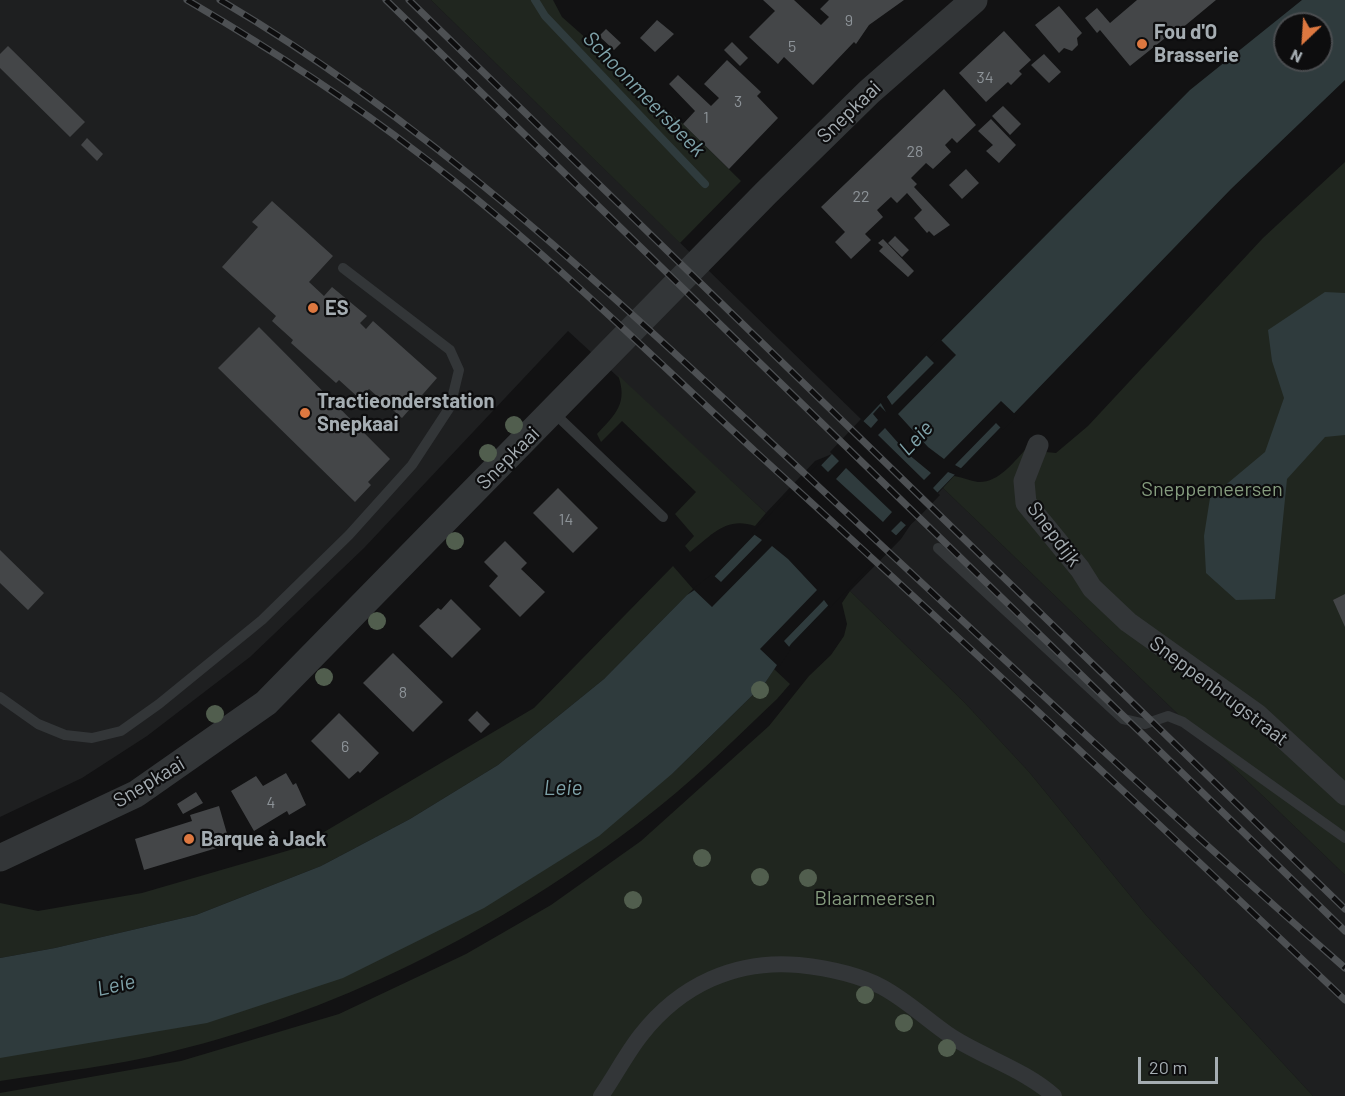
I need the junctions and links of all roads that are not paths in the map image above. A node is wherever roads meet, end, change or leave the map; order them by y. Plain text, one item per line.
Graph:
1 (974, 0) edge
2 (343, 268) dead end
3 (553, 412) junction
4 (1038, 445) dead end
5 (663, 517) dead end
6 (938, 548) dead end
7 (1092, 588) joint
8 (0, 697) edge
9 (1345, 795) edge
10 (1345, 838) edge
11 (0, 858) edge
12 (601, 1096) edge
13 (1054, 1096) edge

1 - 3 street, Snepkaai
2 - 8 lane
3 - 5 lane
3 - 11 street, Snepkaai
4 - 7 street, Snepdijk
6 - 10 lane
7 - 9 street, Sneppenbrugstraat
12 - 13 street

